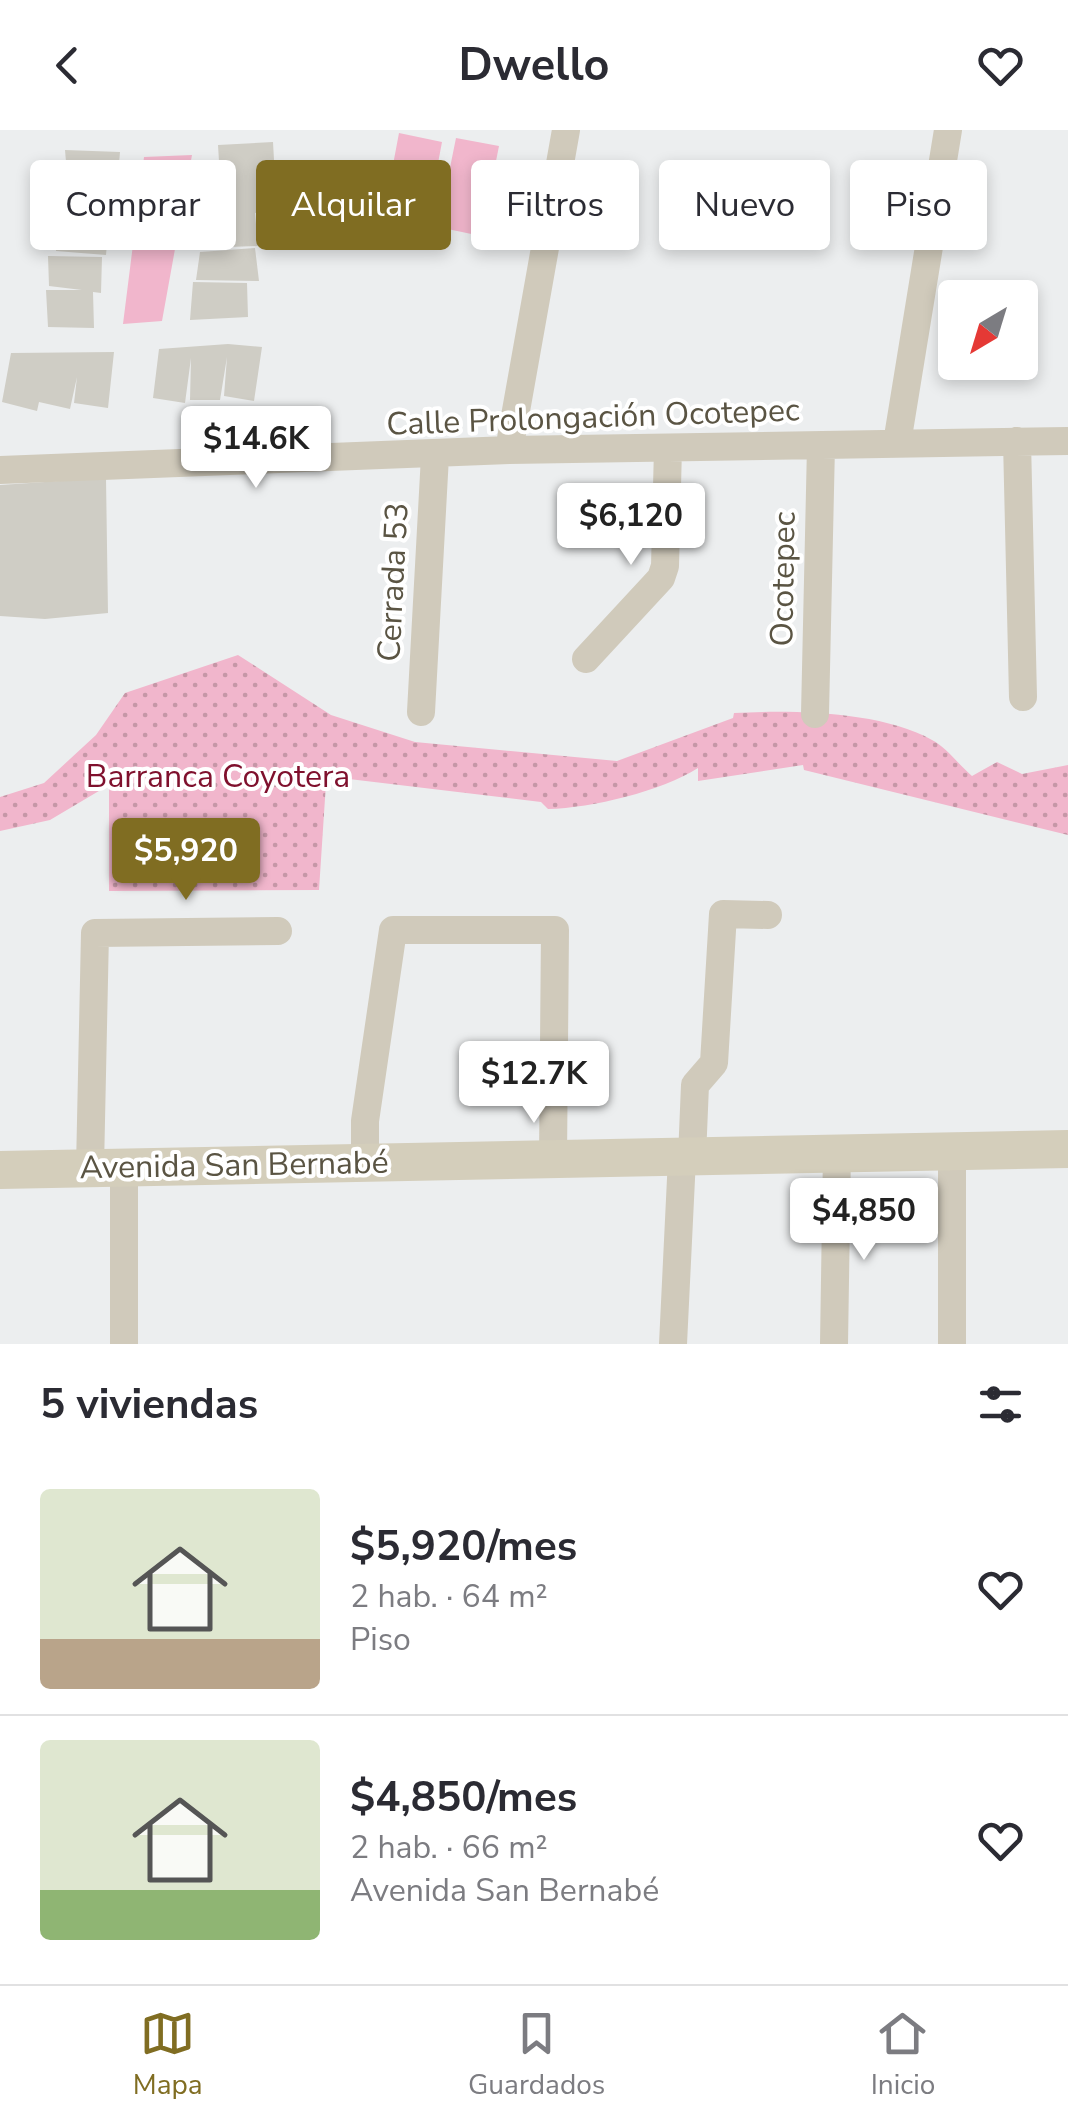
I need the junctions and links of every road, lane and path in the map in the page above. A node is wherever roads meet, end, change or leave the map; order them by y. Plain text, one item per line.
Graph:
1 (566, 130) edge
2 (948, 130) edge
3 (1017, 441) junction
4 (1068, 441) edge
5 (897, 443) junction
6 (822, 446) junction
7 (668, 448) junction
8 (509, 450) junction
9 (434, 456) junction
10 (0, 470) edge
11 (586, 659) dead end
12 (1023, 696) dead end
13 (421, 712) dead end
14 (816, 714) dead end
15 (768, 915) dead end
16 (278, 931) dead end
17 (1068, 1149) edge
18 (952, 1150) junction
19 (837, 1152) junction
20 (687, 1158) junction
21 (554, 1159) junction
22 (365, 1162) junction
23 (107, 1168) junction
24 (0, 1170) edge
25 (124, 1344) edge
26 (673, 1344) edge
27 (834, 1344) edge
28 (952, 1344) edge

1 - 8 street
2 - 5 street
3 - 4 street, Calle Prolongación Ocotepec
3 - 5 street, Calle Prolongación Ocotepec
3 - 12 street
5 - 6 street, Calle Prolongación Ocotepec
6 - 7 street, Calle Prolongación Ocotepec
6 - 14 street, Ocotepec
7 - 8 street, Calle Prolongación Ocotepec
7 - 11 street
8 - 9 street, Calle Prolongación Ocotepec
9 - 10 street, Calle Prolongación Ocotepec
9 - 13 street, Cerrada 53
15 - 20 street
16 - 23 street
17 - 18 main road, Avenida San Bernabé
18 - 19 main road, Avenida San Bernabé
18 - 28 street
19 - 20 main road, Avenida San Bernabé
19 - 27 street
20 - 21 main road, Avenida San Bernabé
20 - 26 street
21 - 22 main road, Avenida San Bernabé
21 - 22 street
22 - 23 main road, Avenida San Bernabé
23 - 24 main road, Avenida San Bernabé
23 - 25 street

